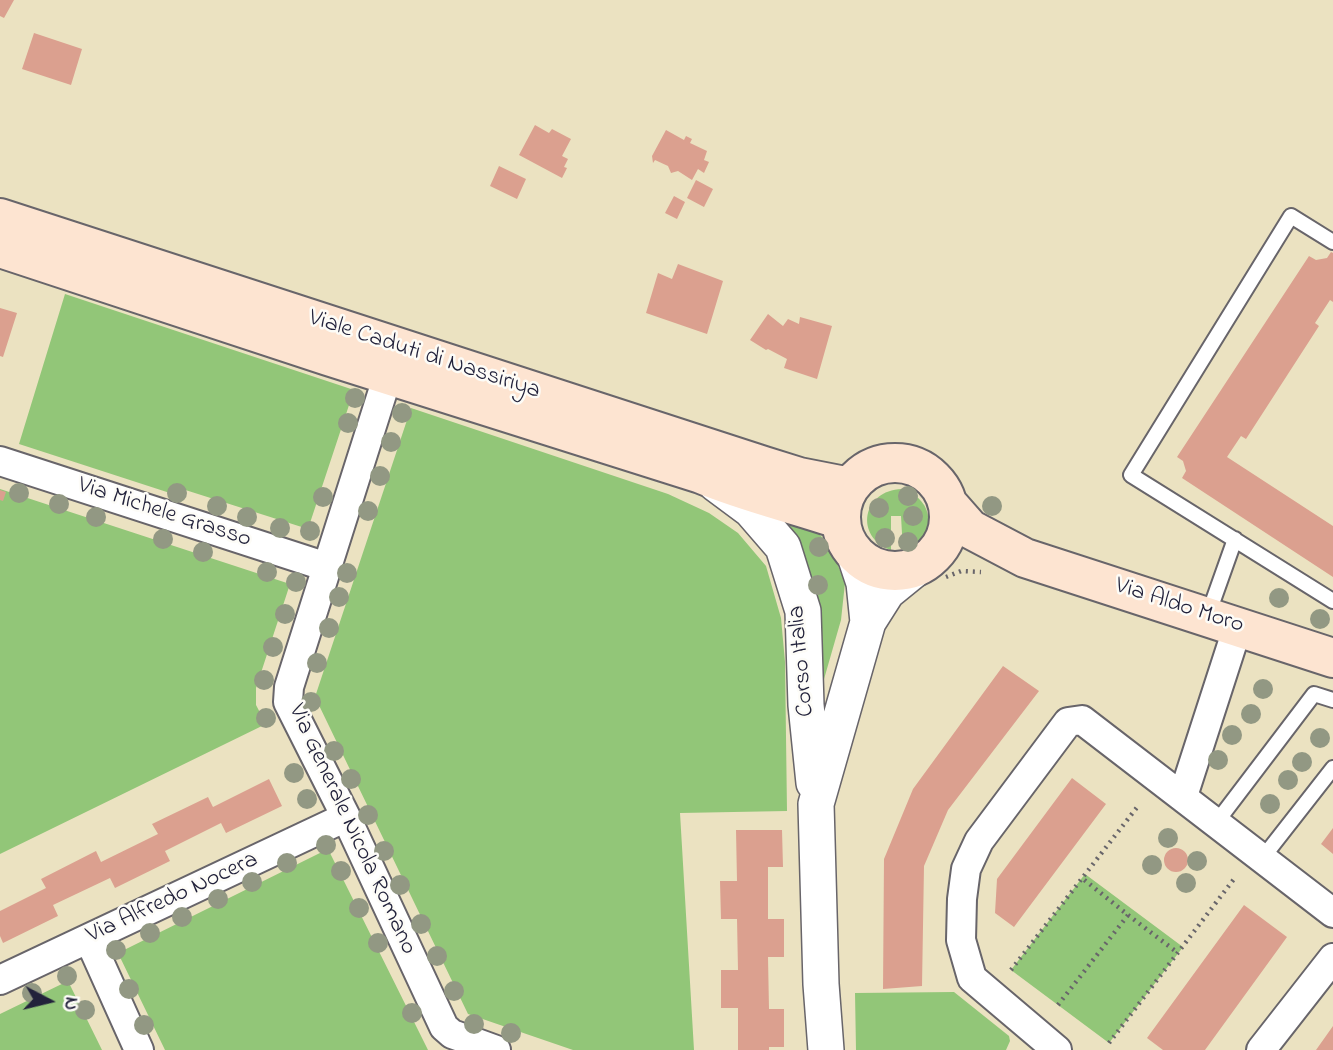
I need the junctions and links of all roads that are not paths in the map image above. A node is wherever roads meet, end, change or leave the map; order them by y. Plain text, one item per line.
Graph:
1 (0, 218) edge
2 (1333, 243) edge
3 (0, 248) edge
4 (388, 375) junction
5 (0, 461) edge
6 (701, 474) junction
7 (948, 504) junction
8 (848, 520) junction
9 (1235, 540) junction
10 (1025, 558) junction
11 (327, 567) junction
12 (930, 567) junction
13 (1333, 601) edge
14 (1223, 621) junction
15 (867, 622) junction
16 (1333, 657) edge
17 (1333, 700) edge
18 (1333, 768) edge
19 (1183, 796) junction
20 (817, 804) junction
21 (346, 817) junction
22 (1216, 823) junction
23 (1261, 860) junction
24 (1333, 913) edge
25 (89, 939) junction
26 (1333, 958) edge
27 (0, 981) edge
28 (821, 984) junction
29 (1046, 1047) edge
30 (139, 1050) edge
31 (496, 1050) edge
32 (814, 1050) edge
33 (826, 1050) edge
34 (1261, 1050) edge

1 - 8 main road, Viale Caduti di Nassiriya
2 - 9 lane
3 - 4 main road, Viale Caduti di Nassiriya
4 - 6 main road, Viale Caduti di Nassiriya
4 - 11 street, Via Generale Nicola Romano
5 - 11 street, Via Michele Grasso
6 - 8 main road, Viale Caduti di Nassiriya
6 - 20 street, Corso Italia
7 - 8 main road
7 - 10 main road, Via Aldo Moro
7 - 12 main road
8 - 12 main road
8 - 15 street, Corso Italia
9 - 13 lane
9 - 14 lane
10 - 12 main road, Via Aldo Moro
10 - 14 main road, Via Aldo Moro
11 - 21 street, Via Generale Nicola Romano
12 - 15 street, Corso Italia
14 - 16 main road, Via Aldo Moro
14 - 19 street
15 - 20 street, Corso Italia
17 - 22 lane
18 - 23 lane
19 - 22 street
19 - 29 street
20 - 28 street, Corso Italia
21 - 25 street, Via Alfredo Nocera
21 - 31 street, Via Generale Nicola Romano
22 - 23 street
23 - 24 street
25 - 27 street, Via Alfredo Nocera
25 - 30 street
26 - 34 street
28 - 32 street, Corso Italia
28 - 33 street, Corso Italia

